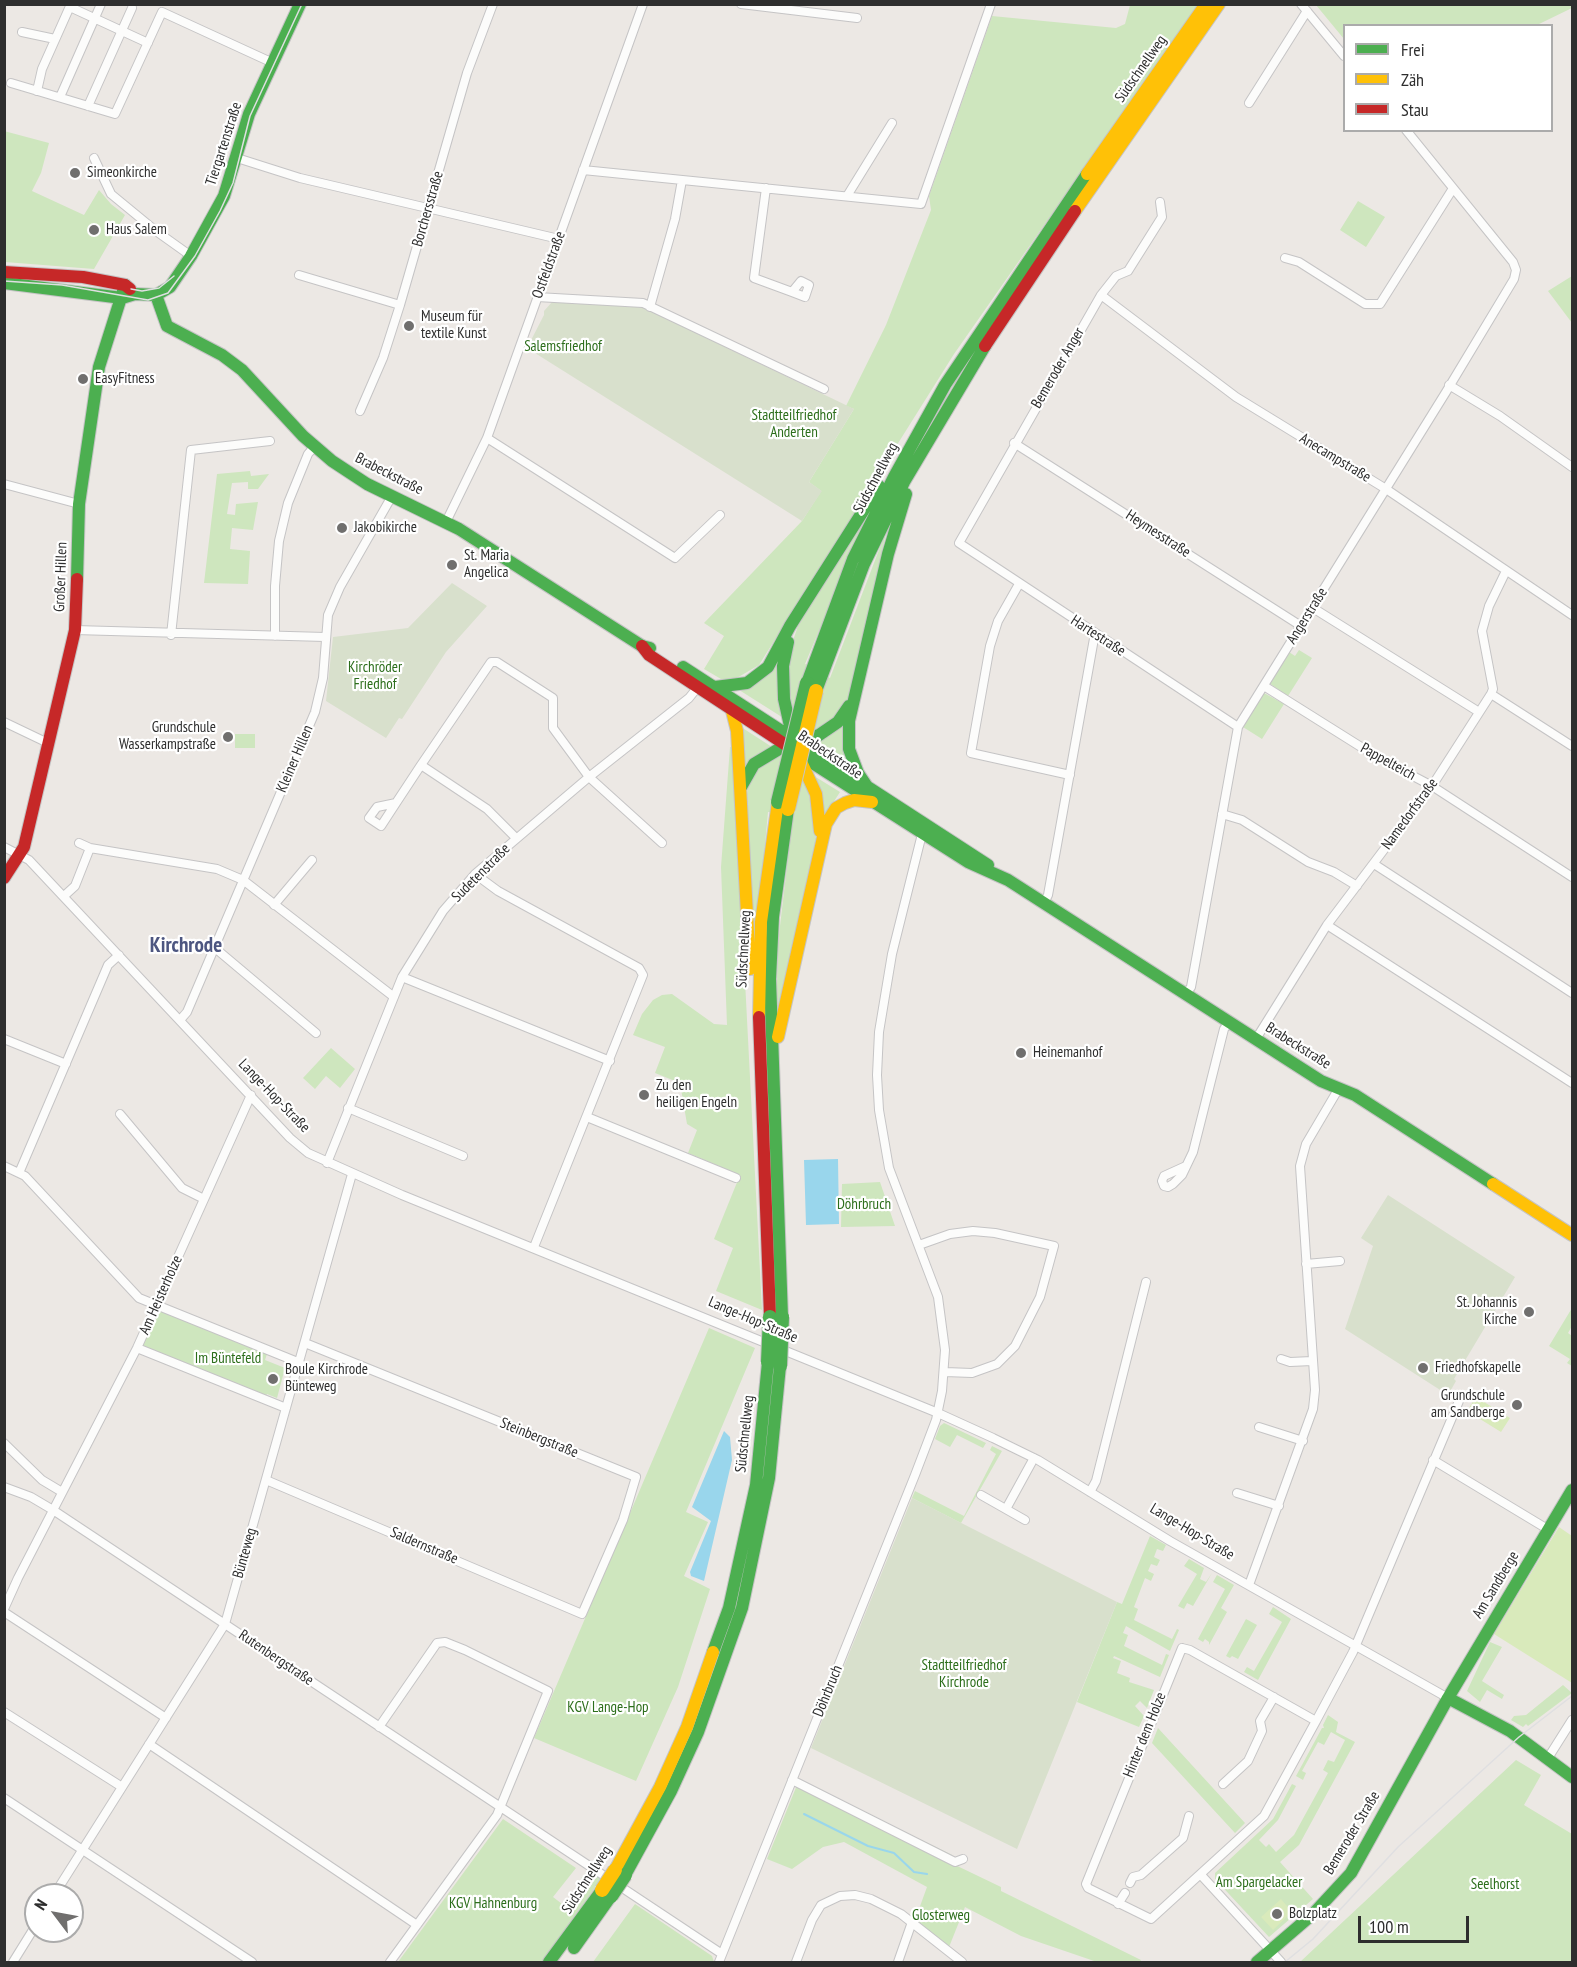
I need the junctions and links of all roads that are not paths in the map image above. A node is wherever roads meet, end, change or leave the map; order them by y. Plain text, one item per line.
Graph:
1 (101, 4) edge
2 (300, 4) edge
3 (493, 4) edge
4 (643, 4) edge
5 (741, 4) edge
6 (991, 4) edge
7 (1206, 4) edge
8 (1219, 4) edge
9 (70, 6) edge
10 (1304, 8) edge
11 (132, 9) dead end
12 (95, 18) junction
13 (857, 18) dead end
14 (122, 31) junction
15 (22, 32) dead end
16 (55, 39) junction
17 (148, 43) junction
18 (1343, 55) edge
19 (273, 63) junction
20 (11, 83) dead end
21 (38, 91) junction
22 (60, 97) junction
23 (1249, 103) dead end
24 (88, 106) junction
25 (892, 123) dead end
26 (1408, 132) edge
27 (94, 158) dead end
28 (237, 158) junction
29 (583, 170) junction
30 (682, 180) junction
31 (766, 188) junction
32 (1452, 190) junction
33 (847, 196) junction
34 (1160, 202) dead end
35 (428, 209) junction
36 (1055, 231) junction
37 (559, 239) junction
38 (1039, 253) junction
39 (192, 256) junction
40 (1285, 258) dead end
41 (4, 272) edge
42 (299, 275) dead end
43 (4, 283) edge
44 (127, 292) junction
45 (792, 292) dead end
46 (156, 295) junction
47 (1101, 295) junction
48 (537, 297) junction
49 (400, 305) junction
50 (650, 307) junction
51 (1449, 385) junction
52 (945, 386) junction
53 (824, 389) dead end
54 (360, 411) dead end
55 (487, 438) junction
56 (270, 441) dead end
57 (926, 442) junction
58 (1014, 443) junction
59 (314, 447) junction
60 (1572, 467) edge
61 (4, 484) edge
62 (1386, 489) junction
63 (392, 496) junction
64 (79, 504) junction
65 (720, 515) dead end
66 (446, 522) junction
67 (959, 543) joint
68 (1506, 571) junction
69 (1019, 584) junction
70 (804, 606) junction
71 (1313, 608) junction
72 (1572, 615) edge
73 (1301, 627) junction
74 (75, 630) junction
75 (325, 632) junction
76 (1095, 633) junction
77 (171, 634) junction
78 (275, 636) junction
79 (705, 684) junction
80 (1264, 686) junction
81 (812, 687) junction
82 (1491, 694) junction
83 (854, 698) junction
84 (732, 711) junction
85 (1479, 712) junction
86 (4, 722) edge
87 (1238, 727) junction
88 (50, 744) junction
89 (795, 745) junction
90 (1572, 746) edge
91 (421, 765) junction
92 (1070, 775) junction
93 (589, 777) junction
94 (1432, 786) junction
95 (741, 787) junction
96 (870, 795) junction
97 (396, 803) dead end
98 (783, 805) junction
99 (1222, 814) junction
100 (924, 829) junction
101 (516, 838) junction
102 (79, 843) dead end
103 (662, 843) dead end
104 (4, 847) edge
105 (90, 848) junction
106 (819, 849) junction
107 (20, 854) junction
108 (312, 860) dead end
109 (1374, 864) junction
110 (475, 874) junction
111 (1572, 877) edge
112 (4, 878) edge
113 (243, 880) junction
114 (1357, 886) junction
115 (64, 896) junction
116 (1044, 903) junction
117 (274, 905) junction
118 (1328, 925) junction
119 (215, 948) junction
120 (119, 955) junction
121 (402, 977) junction
122 (1572, 993) edge
123 (1186, 994) junction
124 (393, 997) junction
125 (180, 1020) junction
126 (1229, 1022) junction
127 (316, 1033) dead end
128 (758, 1037) junction
129 (4, 1039) edge
130 (1256, 1039) junction
131 (610, 1061) junction
132 (66, 1064) junction
133 (772, 1073) junction
134 (1572, 1083) edge
135 (1339, 1088) junction
136 (251, 1095) junction
137 (348, 1108) junction
138 (120, 1114) dead end
139 (587, 1117) junction
140 (463, 1156) dead end
141 (327, 1163) junction
142 (4, 1166) edge
143 (1186, 1166) dead end
144 (20, 1173) junction
145 (352, 1174) junction
146 (736, 1178) dead end
147 (204, 1199) junction
148 (1572, 1235) edge
149 (918, 1245) junction
150 (534, 1247) junction
151 (1340, 1261) dead end
152 (1306, 1264) junction
153 (1146, 1282) dead end
154 (157, 1304) junction
155 (776, 1317) junction
156 (305, 1343) junction
157 (138, 1348) junction
158 (1281, 1359) dead end
159 (1312, 1361) junction
160 (300, 1363) junction
161 (945, 1372) junction
162 (1459, 1401) dead end
163 (286, 1408) junction
164 (938, 1413) junction
165 (1259, 1426) dead end
166 (1303, 1440) junction
167 (4, 1443) edge
168 (1034, 1458) junction
169 (1433, 1460) junction
170 (266, 1480) junction
171 (4, 1486) edge
172 (1572, 1490) edge
173 (63, 1492) junction
174 (1090, 1492) junction
175 (1237, 1493) dead end
176 (981, 1495) dead end
177 (1279, 1506) junction
178 (1006, 1509) junction
179 (53, 1510) junction
180 (1025, 1520) dead end
181 (1549, 1530) junction
182 (1249, 1585) junction
183 (4, 1611) edge
184 (582, 1614) joint
185 (225, 1624) junction
186 (1356, 1646) junction
187 (1274, 1697) junction
188 (1448, 1698) junction
189 (4, 1712) edge
190 (165, 1718) junction
191 (1572, 1720) edge
192 (1316, 1721) junction
193 (379, 1727) junction
194 (148, 1744) junction
195 (1548, 1758) junction
196 (1572, 1769) edge
197 (1572, 1777) edge
198 (792, 1780) junction
199 (1223, 1784) dead end
200 (122, 1787) junction
201 (4, 1798) edge
202 (498, 1807) junction
203 (1189, 1816) dead end
204 (82, 1850) junction
205 (963, 1859) dead end
206 (1201, 1875) junction
207 (61, 1883) edge
208 (1130, 1883) dead end
209 (607, 1893) junction
210 (1125, 1893) dead end
211 (1119, 1904) junction
212 (912, 1922) junction
213 (417, 1925) junction
214 (24, 1943) edge
215 (1276, 1957) edge
216 (720, 1958) edge
217 (13, 1962) edge
218 (252, 1962) edge
219 (390, 1962) edge
220 (549, 1962) edge
221 (563, 1962) edge
222 (796, 1962) edge
223 (898, 1962) edge
224 (962, 1962) edge
225 (1257, 1962) edge

1 - 12 street
2 - 19 main road, Tiergartenstraße
3 - 35 street, Borchersstraße
4 - 29 street, Ostfeldstraße
5 - 13 street
6 - 33 street
7 - 36 main road, Südschnellweg
8 - 36 main road, Südschnellweg
9 - 12 street
9 - 16 street
10 - 18 street
10 - 23 street
11 - 14 street
12 - 14 street
12 - 22 street
14 - 17 street
14 - 24 street
15 - 16 street
16 - 21 street
17 - 19 street
17 - 24 street
19 - 28 main road, Tiergartenstraße
20 - 21 street
21 - 22 street
22 - 24 street
25 - 33 street
26 - 32 street
27 - 39 street
28 - 35 street
28 - 39 main road, Tiergartenstraße
29 - 30 street
29 - 37 street, Ostfeldstraße
30 - 31 street
30 - 50 street
31 - 33 street
31 - 45 street
32 - 40 street
32 - 51 street, Angerstraße
34 - 47 street, Bemeroder Anger
35 - 37 street
35 - 49 street, Borchersstraße
36 - 38 main road, Südschnellweg
37 - 48 street, Ostfeldstraße
38 - 52 main road, Südschnellweg
38 - 57 main road, Südschnellweg
39 - 46 main road, Tiergartenstraße
41 - 44 main road
42 - 49 street
43 - 44 main road
44 - 46 main road
44 - 64 main road, Großer Hillen
46 - 59 main road, Brabeckstraße
47 - 58 street, Bemeroder Anger
47 - 62 street, Anecampstraße
48 - 50 street
48 - 55 street, Ostfeldstraße
49 - 54 street, Borchersstraße
50 - 53 street
51 - 60 street
51 - 62 street, Angerstraße
52 - 70 main road
52 - 81 main road, Südschnellweg
55 - 65 street
55 - 66 street, Ostfeldstraße
56 - 77 street
57 - 81 main road, Südschnellweg
57 - 83 main road
58 - 67 street, Bemeroder Anger
58 - 73 street, Heymesstraße
59 - 63 main road, Brabeckstraße
59 - 78 street
61 - 64 street
62 - 68 street, Anecampstraße
62 - 71 street, Angerstraße
63 - 66 main road, Brabeckstraße
63 - 75 street, Kleiner Hillen
64 - 74 main road, Großer Hillen
66 - 79 main road, Brabeckstraße
67 - 69 street, Hartestraße
68 - 72 street, Anecampstraße
68 - 82 street
69 - 76 street, Hartestraße
69 - 92 street
70 - 79 main road
70 - 89 main road
71 - 73 street, Angerstraße
71 - 85 street
73 - 80 street, Angerstraße
74 - 77 street
74 - 88 main road, Großer Hillen
75 - 78 street
75 - 113 street, Kleiner Hillen
76 - 87 street, Hartestraße
76 - 92 street
77 - 78 street
79 - 84 main road, Brabeckstraße
79 - 89 main road, Brabeckstraße
79 - 93 street, Sudetenstraße
80 - 87 street, Angerstraße
80 - 94 street, Pappelteich
81 - 98 main road, Südschnellweg, bridge
82 - 85 street, Namedorfstraße
82 - 90 street
83 - 89 main road
83 - 96 main road
84 - 89 main road, Brabeckstraße
84 - 95 main road
85 - 94 street, Namedorfstraße
86 - 88 street
87 - 99 street, Angerstraße
88 - 107 main road, Großer Hillen
89 - 95 main road
89 - 96 main road, Brabeckstraße
89 - 106 main road
91 - 93 street
91 - 97 street
91 - 101 street
92 - 116 street
93 - 101 street, Sudetenstraße
93 - 103 street
94 - 109 street, Namedorfstraße
94 - 111 street, Pappelteich
95 - 128 main road
96 - 100 main road, Brabeckstraße
96 - 106 main road
98 - 128 main road, Südschnellweg
98 - 133 main road, Südschnellweg
99 - 114 street
99 - 123 street, Angerstraße
100 - 116 main road, Brabeckstraße
100 - 149 street, Döhrbruch
101 - 110 street, Sudetenstraße
102 - 105 street
104 - 107 street, Lange-Hop-Straße
105 - 113 street
105 - 115 street
106 - 133 main road
107 - 112 main road, Großer Hillen
107 - 115 street, Lange-Hop-Straße
108 - 117 street
109 - 114 street, Namedorfstraße
109 - 122 street
110 - 121 street, Sudetenstraße
110 - 131 street
113 - 117 street
113 - 119 street, Kleiner Hillen
114 - 118 street, Namedorfstraße
115 - 120 street, Lange-Hop-Straße
116 - 123 main road, Brabeckstraße
117 - 124 street
118 - 130 street, Namedorfstraße
118 - 134 street
119 - 125 street, Kleiner Hillen
119 - 127 street
120 - 125 street, Lange-Hop-Straße
120 - 132 street
121 - 124 street, Sudetenstraße
121 - 131 street
123 - 126 main road, Brabeckstraße
124 - 137 street, Sudetenstraße
125 - 136 street, Lange-Hop-Straße
126 - 130 main road, Brabeckstraße
126 - 143 street
128 - 155 main road, Südschnellweg
129 - 132 street
130 - 135 main road, Brabeckstraße
131 - 139 street
132 - 144 street
133 - 155 main road, Südschnellweg
135 - 148 main road, Brabeckstraße
135 - 152 street
136 - 141 street, Lange-Hop-Straße
136 - 147 street, Am Heisterholze
137 - 140 street
137 - 141 street, Sudetenstraße
138 - 147 street
139 - 146 street
139 - 150 street
141 - 145 street, Lange-Hop-Straße
142 - 144 street
144 - 154 street
145 - 150 street, Lange-Hop-Straße
145 - 156 street, Bünteweg
147 - 154 street, Am Heisterholze
149 - 161 street, Döhrbruch
149 - 161 street
150 - 164 street, Lange-Hop-Straße
151 - 152 street
152 - 159 street
153 - 174 street
154 - 157 street, Am Heisterholze
154 - 160 street
155 - 209 main road, Südschnellweg, bridge
156 - 160 street, Bünteweg
156 - 184 street, Steinbergstraße
157 - 163 street
157 - 173 street, Am Heisterholze
158 - 159 street
159 - 166 street
160 - 163 street, Bünteweg
161 - 164 street, Döhrbruch
162 - 169 street, Hinter dem Holze
163 - 170 street, Bünteweg
164 - 168 street, Lange-Hop-Straße
164 - 198 street, Döhrbruch
165 - 166 street
166 - 177 street
167 - 173 street
168 - 174 street, Lange-Hop-Straße
168 - 178 street
169 - 181 street
169 - 186 street, Hinter dem Holze
170 - 184 street, Saldernstraße
170 - 185 street, Bünteweg
171 - 179 street, Rutenbergstraße
172 - 181 main road, Am Sandberge
173 - 179 street, Am Heisterholze
174 - 182 street, Lange-Hop-Straße
175 - 177 street
176 - 178 street
177 - 182 street
178 - 180 street
179 - 183 street, Am Heisterholze
179 - 185 street, Rutenbergstraße
181 - 188 main road, Am Sandberge
182 - 186 street, Lange-Hop-Straße
183 - 190 street
185 - 190 street, Bünteweg
185 - 193 street, Rutenbergstraße
186 - 188 street, Lange-Hop-Straße
186 - 192 street, Hinter dem Holze
187 - 192 street, Hinter dem Holze
187 - 199 street
187 - 211 street, Hinter dem Holze
188 - 195 main road, Lange-Hop-Straße
188 - 215 main road, Bemeroder Straße
189 - 200 street
190 - 194 street, Bünteweg
191 - 195 street
192 - 206 street, Hinter dem Holze
193 - 202 street, Rutenbergstraße
193 - 202 street
194 - 200 street, Bünteweg
194 - 213 street
195 - 196 main road
195 - 197 main road
198 - 205 street
198 - 216 street, Döhrbruch
200 - 204 street, Bünteweg
201 - 204 street
202 - 213 street
202 - 216 street, Rutenbergstraße
203 - 208 street
204 - 207 street, Bünteweg
204 - 218 street
206 - 211 street, Hinter dem Holze
206 - 215 street
209 - 220 main road, Südschnellweg
209 - 221 main road, Südschnellweg
210 - 211 street
212 - 222 street
212 - 223 street
212 - 224 street
213 - 219 street
214 - 217 street
215 - 225 main road, Bemeroder Straße

